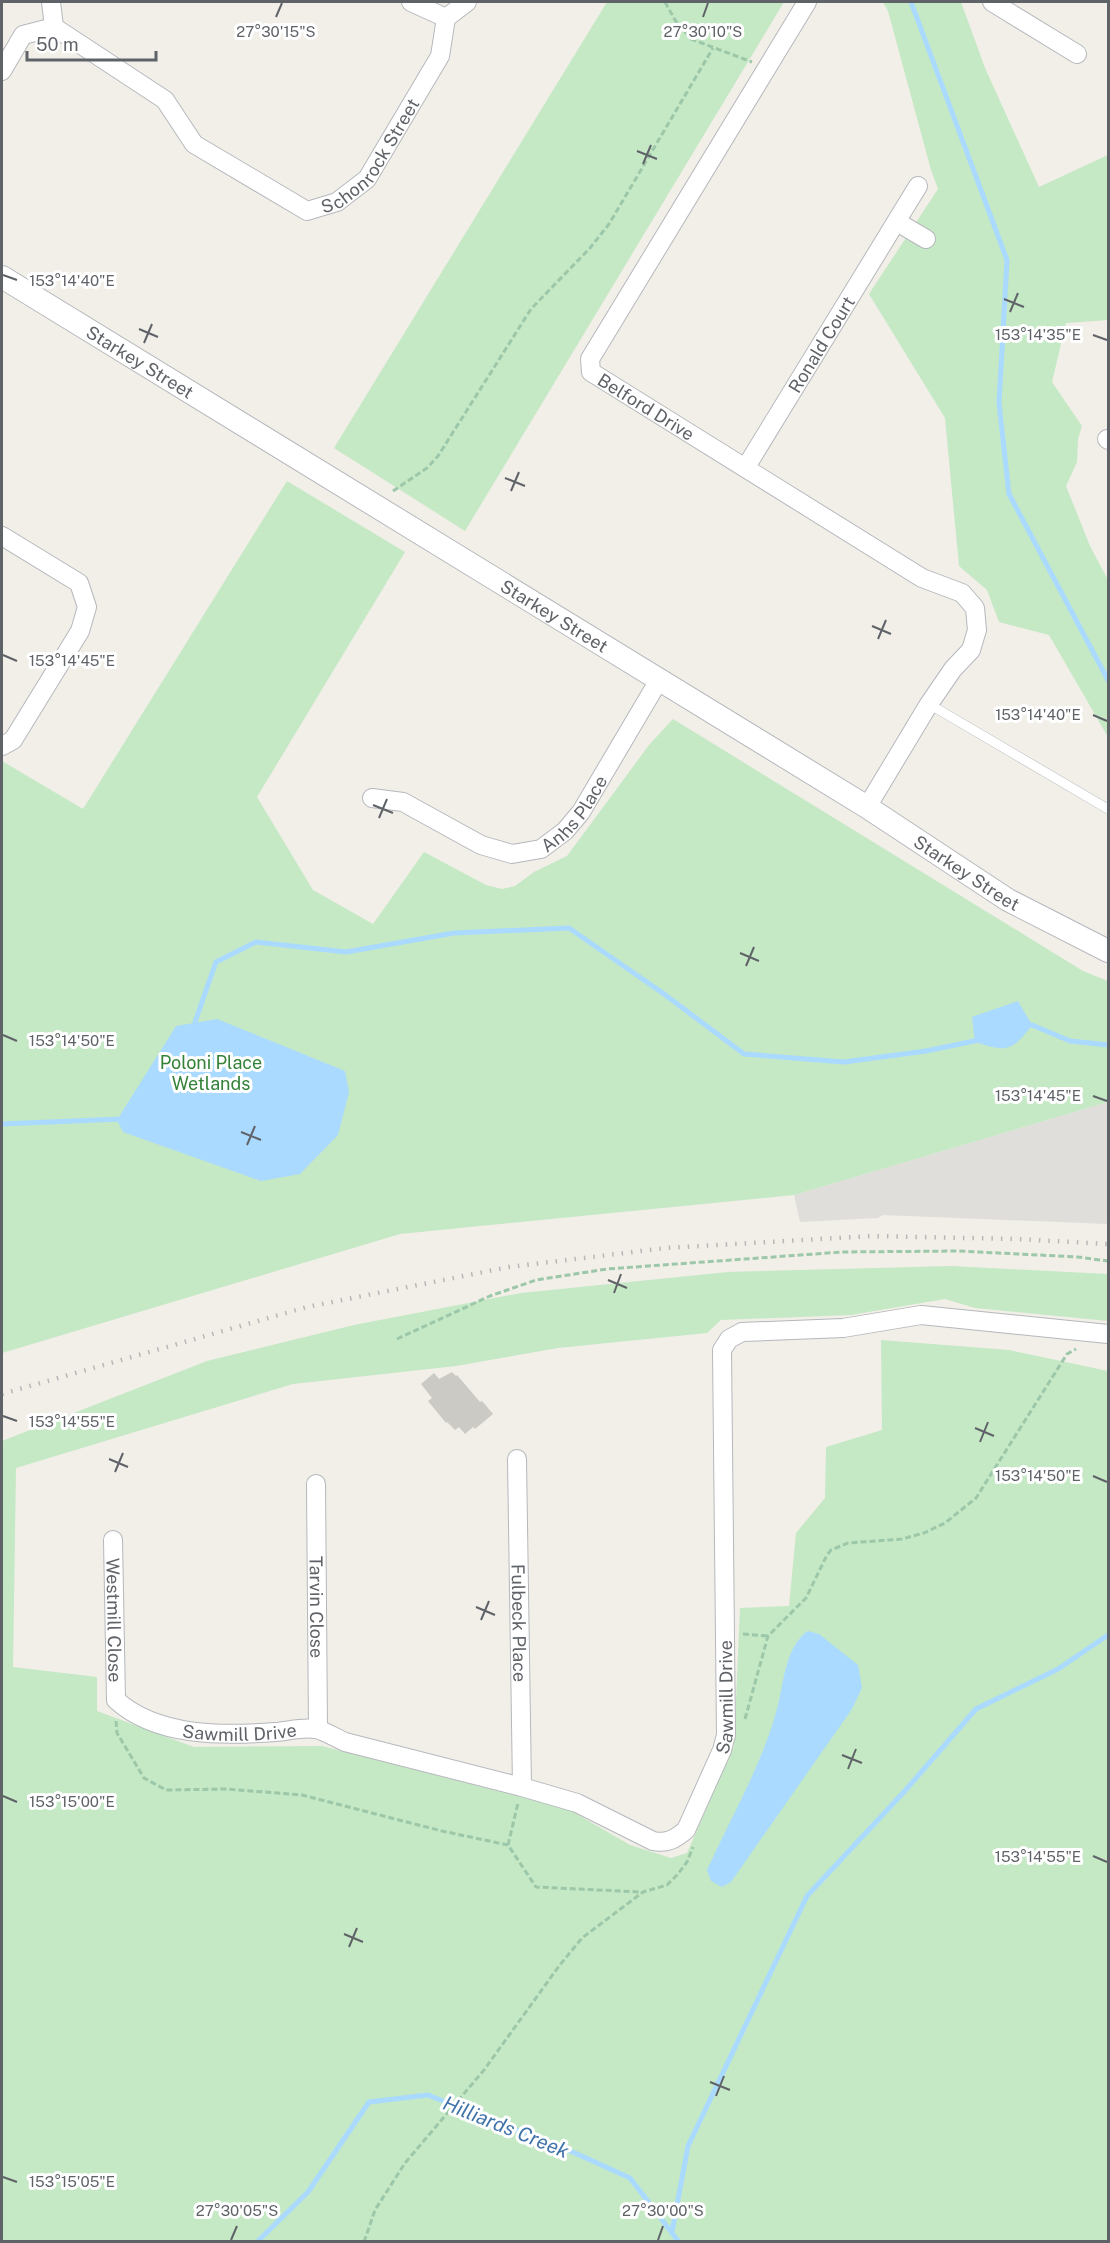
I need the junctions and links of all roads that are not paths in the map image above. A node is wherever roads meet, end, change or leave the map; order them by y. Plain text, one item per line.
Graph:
1 (51, 2) edge
2 (411, 2) edge
3 (467, 2) edge
4 (807, 2) edge
5 (992, 2) edge
6 (446, 18) junction
7 (54, 27) junction
8 (1077, 54) dead end
9 (2, 71) edge
10 (918, 186) dead end
11 (897, 222) junction
12 (926, 239) dead end
13 (2, 277) edge
14 (746, 467) junction
15 (2, 536) edge
16 (659, 680) junction
17 (929, 704) junction
18 (2, 746) edge
19 (372, 798) dead end
20 (867, 807) junction
21 (1108, 809) edge
22 (1108, 951) edge
23 (1108, 1334) edge
24 (518, 1459) dead end
25 (316, 1484) dead end
26 (113, 1540) dead end
27 (116, 1700) joint
28 (318, 1729) junction
29 (522, 1786) junction

1 - 7 street
2 - 6 street
3 - 6 street
4 - 14 street, Belford Drive
5 - 8 street
6 - 7 street, Schonrock Street
7 - 9 street
10 - 11 street, Ronald Court
11 - 12 street
11 - 14 street, Ronald Court
13 - 16 street, Starkey Street
14 - 17 street, Belford Drive
15 - 18 street
16 - 19 street, Anhs Place
16 - 20 street, Starkey Street
17 - 20 street, Belford Drive
17 - 21 lane
20 - 22 street, Starkey Street
23 - 29 street, Sawmill Drive
24 - 29 street, Fulbeck Place
25 - 28 street, Tarvin Close
26 - 27 street, Westmill Close
27 - 28 street, Sawmill Drive
28 - 29 street, Sawmill Drive

